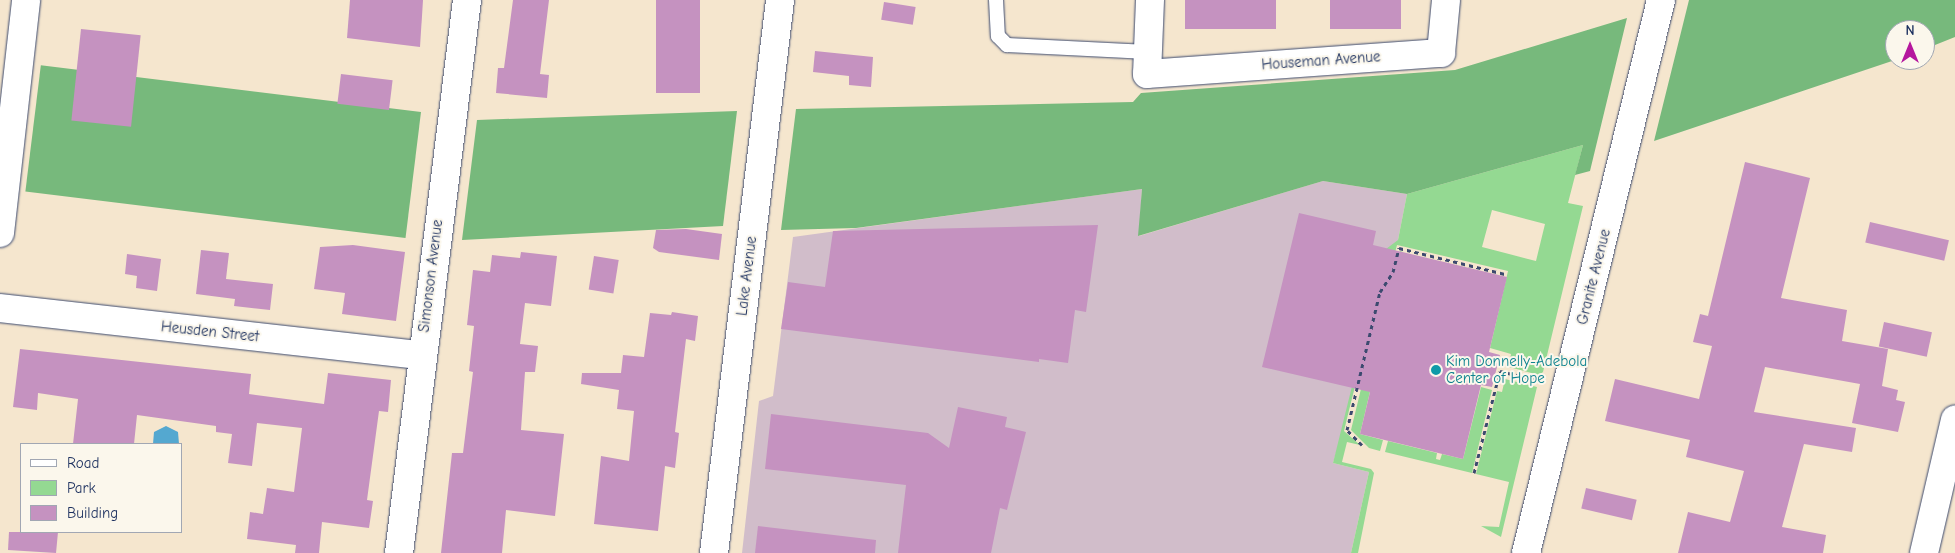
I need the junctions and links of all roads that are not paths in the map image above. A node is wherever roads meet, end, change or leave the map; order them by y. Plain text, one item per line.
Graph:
1 (26, 0) edge
2 (467, 0) edge
3 (780, 0) edge
4 (996, 0) edge
5 (1150, 0) edge
6 (1446, 0) edge
7 (1660, 5) edge
8 (1148, 63) junction
9 (8, 112) edge
10 (0, 233) edge
11 (0, 308) edge
12 (421, 355) junction
13 (1955, 420) edge
14 (398, 553) edge
15 (714, 553) edge
16 (1526, 553) edge
17 (1924, 553) edge

1 - 9 street
2 - 12 street, Simonson Avenue
3 - 15 street, Lake Avenue
4 - 8 lane
5 - 8 street
6 - 8 street, Houseman Avenue
7 - 16 street, Granite Avenue
9 - 10 street
11 - 12 street, Heusden Street
12 - 14 street, Simonson Avenue
13 - 17 street

